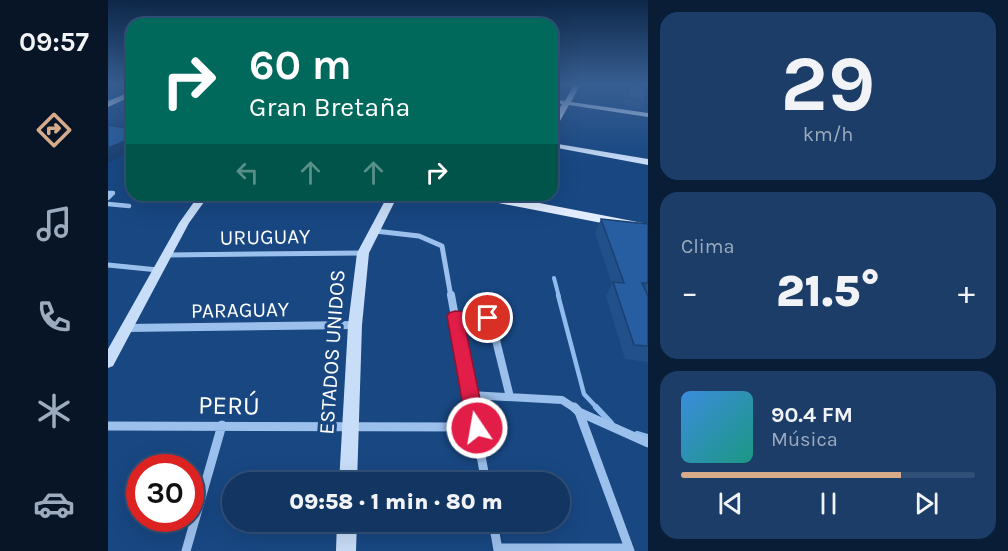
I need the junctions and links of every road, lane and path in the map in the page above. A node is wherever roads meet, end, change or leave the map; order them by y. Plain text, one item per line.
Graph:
1 (619, 111) edge
2 (648, 115) edge
3 (558, 146) edge
4 (648, 162) edge
5 (108, 193) edge
6 (108, 198) edge
7 (200, 201) edge
8 (390, 201) edge
9 (526, 201) edge
10 (108, 204) edge
11 (129, 206) dead end
12 (648, 228) edge
13 (375, 231) junction
14 (363, 253) junction
15 (167, 255) junction
16 (108, 265) edge
17 (158, 270) junction
18 (455, 316) junction
19 (354, 325) junction
20 (125, 328) junction
21 (108, 362) edge
22 (470, 395) junction
23 (510, 397) junction
24 (579, 412) junction
25 (222, 425) junction
26 (108, 426) edge
27 (350, 428) junction
28 (477, 428) junction
29 (648, 442) edge
30 (348, 472) edge
31 (484, 472) edge
32 (347, 532) edge
33 (495, 532) edge
34 (630, 549) edge
35 (498, 550) edge
36 (186, 551) edge
37 (346, 551) edge

1 - 2 street
3 - 4 street
5 - 6 street
7 - 15 street
8 - 13 street, ESTADOS UNIDOS
9 - 12 main road
10 - 11 street
13 - 14 street, ESTADOS UNIDOS
13 - 18 street
14 - 15 street, URUGUAY
14 - 19 street, ESTADOS UNIDOS
15 - 17 street
16 - 17 street
17 - 20 street
18 - 22 street
18 - 23 street
19 - 20 street, PARAGUAY
19 - 27 street, ESTADOS UNIDOS
20 - 21 street
22 - 23 street
22 - 28 street
23 - 24 street
24 - 29 street
24 - 34 street
25 - 26 street, PERÚ
25 - 27 street, PERÚ
25 - 36 street
27 - 28 street, PERÚ
27 - 30 street, ESTADOS UNIDOS
28 - 31 street
32 - 37 street
33 - 35 street
34 - 35 street

